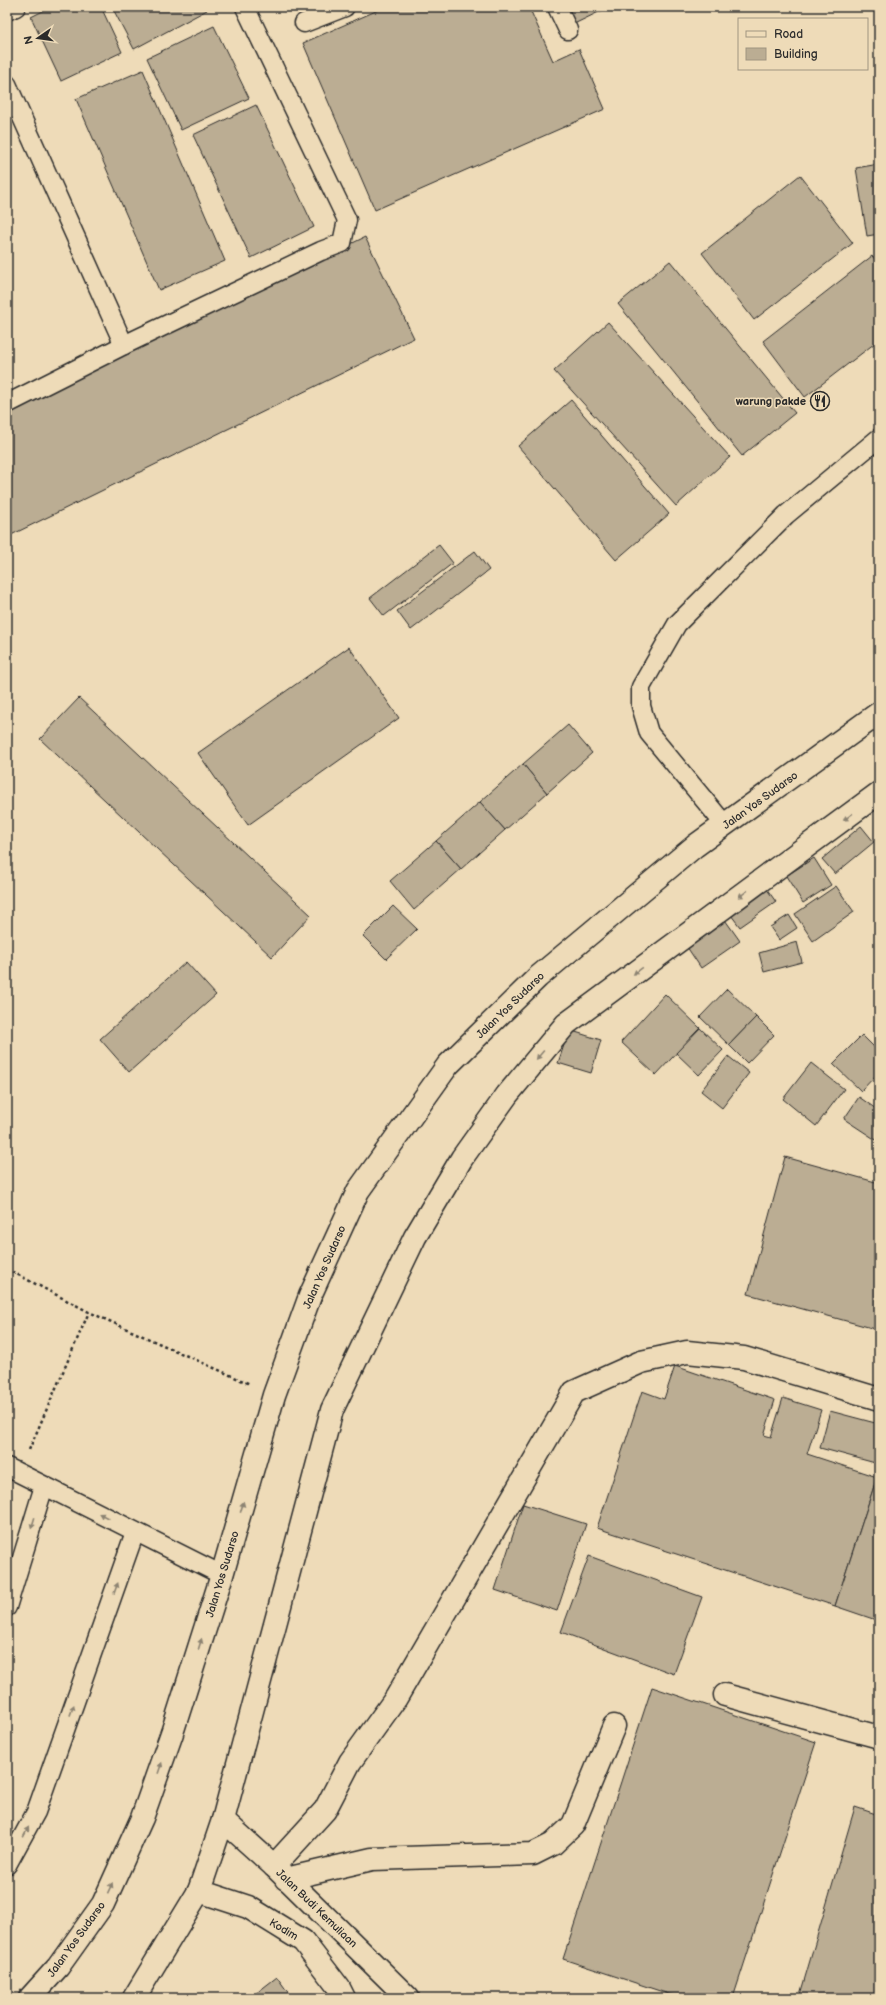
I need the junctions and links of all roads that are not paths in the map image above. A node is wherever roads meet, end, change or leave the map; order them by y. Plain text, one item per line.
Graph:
1 (16, 7) edge
2 (245, 7) edge
3 (345, 7) edge
4 (557, 7) edge
5 (7, 11) edge
6 (304, 23) dead end
7 (568, 30) dead end
8 (7, 84) edge
9 (124, 345) junction
10 (7, 404) edge
11 (879, 438) edge
12 (879, 713) edge
13 (879, 793) edge
14 (725, 825) junction
15 (879, 1399) edge
16 (13, 1470) edge
17 (44, 1486) junction
18 (135, 1532) junction
19 (222, 1575) junction
20 (7, 1607) edge
21 (725, 1695) dead end
22 (614, 1726) dead end
23 (879, 1737) edge
24 (223, 1820) junction
25 (7, 1865) edge
26 (280, 1872) junction
27 (200, 1891) junction
28 (338, 1995) edge
29 (30, 1998) edge
30 (134, 1998) edge
31 (408, 1998) edge

1 - 5 lane
2 - 9 lane
3 - 6 lane
4 - 7 lane
8 - 9 lane
9 - 10 lane
11 - 14 lane
12 - 14 main road, Jalan Yos Sudarso
13 -> 24 main road
19 -> 14 main road, Jalan Yos Sudarso
15 - 26 main road
16 - 17 lane
18 -> 17 lane
17 -> 20 lane
18 - 19 lane
25 -> 18 lane
29 -> 19 main road, Jalan Yos Sudarso
21 - 23 main road
22 - 26 main road
24 - 26 main road, Jalan Budi Kemuliaan
24 - 27 main road
26 - 31 main road, Jalan Budi Kemuliaan
27 - 28 main road, Kodim
27 - 30 main road

